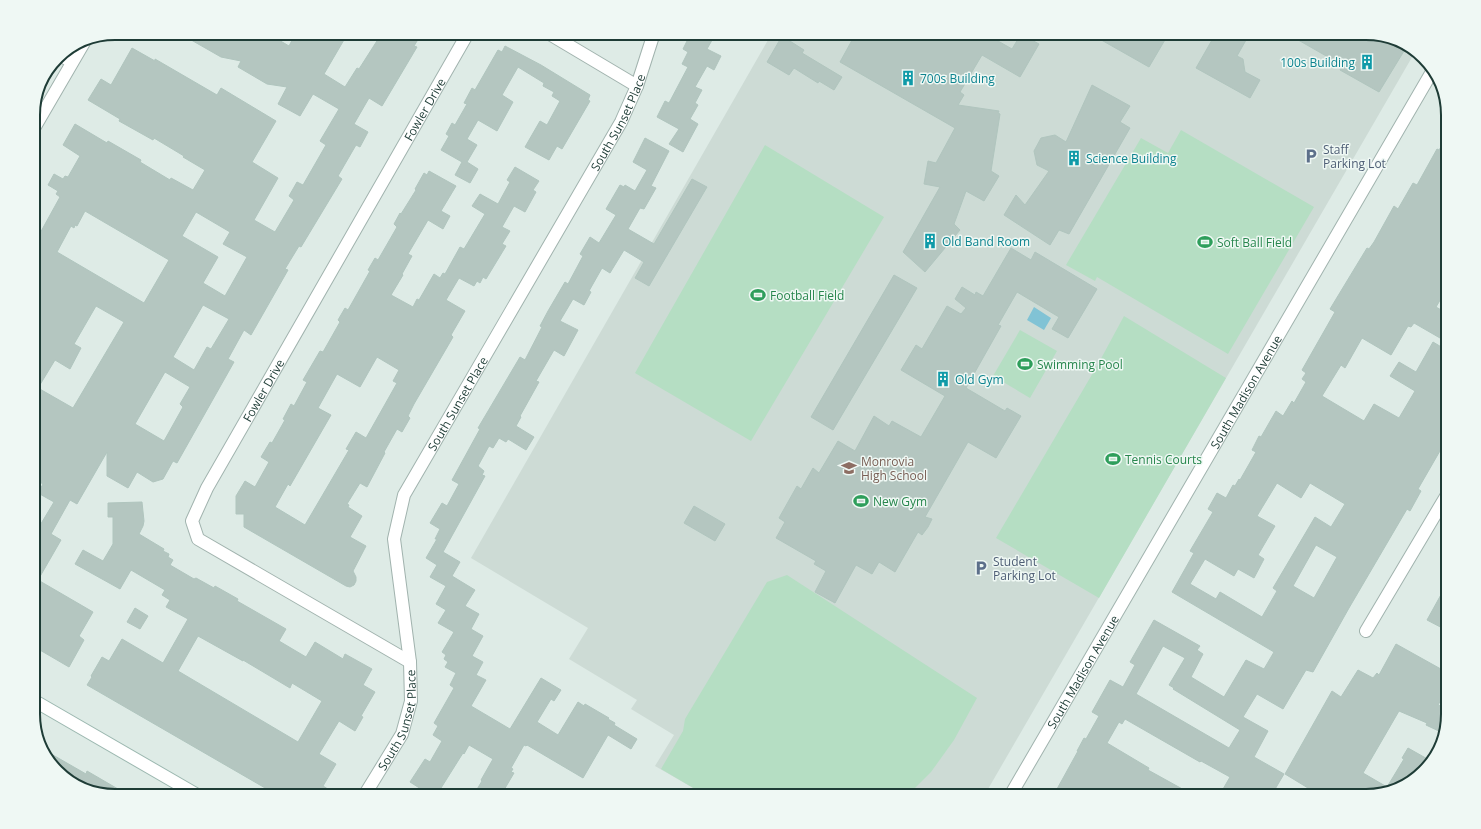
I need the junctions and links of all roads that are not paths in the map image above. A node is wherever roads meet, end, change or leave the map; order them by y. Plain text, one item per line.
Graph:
1 (464, 40) edge
2 (560, 40) edge
3 (652, 40) edge
4 (80, 49) edge
5 (66, 59) edge
6 (72, 62) junction
7 (1430, 75) edge
8 (637, 86) junction
9 (40, 118) edge
10 (1441, 505) edge
11 (1366, 632) dead end
12 (410, 662) junction
13 (40, 704) edge
14 (187, 789) edge
15 (368, 789) edge
16 (1014, 789) edge

1 - 12 street, Fowler Drive
2 - 8 street
3 - 8 street, South Sunset Place
4 - 6 street
5 - 6 street
6 - 9 street
7 - 16 street, South Madison Avenue
8 - 12 street, South Sunset Place
10 - 11 street
12 - 15 street, South Sunset Place
13 - 14 street

